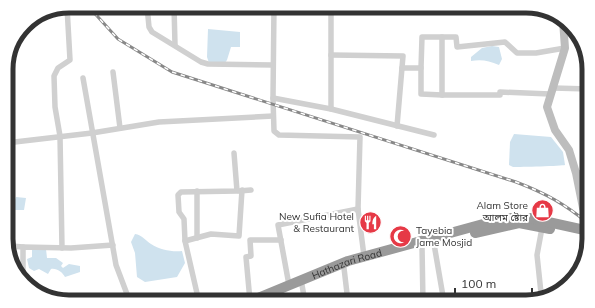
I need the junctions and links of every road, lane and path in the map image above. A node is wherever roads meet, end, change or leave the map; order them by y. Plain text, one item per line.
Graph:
1 (67, 13) edge
2 (147, 13) edge
3 (174, 13) edge
4 (274, 13) edge
5 (331, 13) edge
6 (563, 28) edge
7 (442, 37) junction
8 (175, 45) junction
9 (564, 48) junction
10 (331, 55) junction
11 (273, 64) junction
12 (402, 68) junction
13 (421, 68) junction
14 (113, 72) dead end
15 (83, 78) dead end
16 (582, 89) edge
17 (551, 91) junction
18 (442, 95) junction
19 (273, 98) junction
20 (331, 109) junction
21 (273, 116) junction
22 (397, 126) junction
23 (120, 128) junction
24 (92, 133) junction
25 (434, 135) dead end
26 (60, 136) junction
27 (13, 142) edge
28 (234, 153) dead end
29 (576, 173) junction
30 (582, 173) edge
31 (250, 190) dead end
32 (197, 191) junction
33 (239, 191) junction
34 (582, 203) edge
35 (358, 209) junction
36 (542, 228) junction
37 (582, 229) edge
38 (582, 236) edge
39 (197, 238) junction
40 (281, 240) junction
41 (185, 241) junction
42 (434, 244) junction
43 (113, 245) junction
44 (13, 246) edge
45 (422, 246) junction
46 (23, 247) junction
47 (62, 248) junction
48 (364, 256) junction
49 (344, 268) junction
50 (22, 269) edge
51 (289, 285) junction
52 (302, 285) junction
53 (541, 293) dead end
54 (127, 295) edge
55 (197, 295) edge
56 (251, 295) edge
57 (267, 295) edge
58 (273, 295) edge
59 (304, 295) edge
60 (347, 295) edge
61 (423, 295) edge
62 (443, 295) edge

1 - 26 street
2 - 8 street
3 - 8 street
4 - 11 street
5 - 10 street
6 - 9 street
7 - 9 street
7 - 13 street
7 - 18 street
8 - 11 street
9 - 17 street
10 - 12 street
10 - 20 street
11 - 19 street
12 - 13 street
12 - 22 street
13 - 18 street
14 - 23 street
15 - 24 street
16 - 17 street
17 - 18 street
17 - 29 street
19 - 20 street
19 - 21 street
20 - 22 street
21 - 23 street
21 - 35 street
22 - 25 street
23 - 24 street
24 - 26 street
24 - 43 street
26 - 27 street
26 - 47 street
28 - 33 street
29 - 30 street
29 - 34 street
31 - 33 street
32 - 33 street
32 - 39 street
32 - 41 street
33 - 39 street
35 - 40 street
35 - 48 street
36 - 38 highway, Hathazari Road
36 - 42 highway, Hathazari Road
36 - 53 street
37 - 48 highway, Hathazari Road
39 - 41 street
40 - 51 street
40 - 56 street
41 - 55 street
42 - 45 highway, Hathazari Road
42 - 62 street
43 - 47 street
43 - 54 street
44 - 46 street
45 - 49 highway, Hathazari Road
45 - 61 street
46 - 47 street
46 - 50 street
48 - 51 highway, Hathazari Road
49 - 52 highway, Hathazari Road
49 - 60 street
51 - 57 highway, Hathazari Road
52 - 58 highway, Hathazari Road
52 - 59 street

